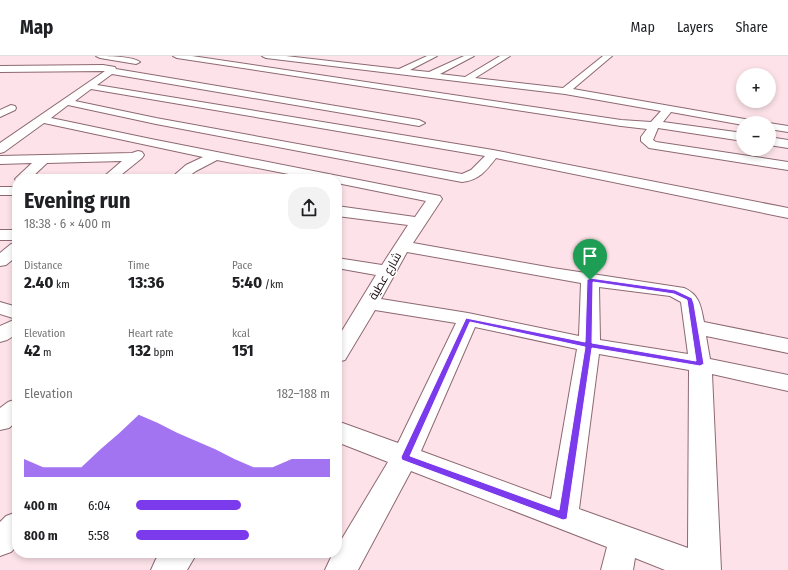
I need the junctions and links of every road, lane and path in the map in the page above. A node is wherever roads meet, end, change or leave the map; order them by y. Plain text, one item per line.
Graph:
1 (106, 56) edge
2 (178, 56) edge
3 (266, 56) edge
4 (271, 56) edge
5 (339, 56) edge
6 (434, 56) edge
7 (470, 56) edge
8 (506, 56) edge
9 (608, 56) edge
10 (312, 59) edge
11 (361, 59) dead end
12 (37, 60) dead end
13 (215, 62) junction
14 (380, 62) dead end
15 (144, 63) dead end
16 (347, 65) junction
17 (46, 68) junction
18 (366, 68) junction
19 (0, 69) edge
20 (110, 71) junction
21 (404, 72) junction
22 (431, 75) junction
23 (467, 79) junction
24 (177, 82) junction
25 (89, 86) junction
26 (208, 87) junction
27 (565, 91) junction
28 (415, 93) junction
29 (172, 101) junction
30 (68, 102) junction
31 (405, 104) dead end
32 (11, 108) dead end
33 (668, 109) junction
34 (357, 112) junction
35 (0, 114) edge
36 (253, 115) junction
37 (43, 119) junction
38 (736, 120) edge
39 (419, 123) dead end
40 (177, 125) junction
41 (655, 125) junction
42 (776, 127) edge
43 (788, 129) edge
44 (348, 131) junction
45 (212, 132) junction
46 (736, 136) edge
47 (146, 142) junction
48 (776, 142) edge
49 (788, 144) edge
50 (0, 149) edge
51 (494, 154) junction
52 (215, 156) junction
53 (136, 157) junction
54 (0, 160) edge
55 (43, 160) junction
56 (788, 166) edge
57 (283, 169) junction
58 (28, 174) edge
59 (114, 174) edge
60 (183, 174) edge
61 (276, 174) edge
62 (310, 174) edge
63 (342, 180) edge
64 (342, 212) edge
65 (788, 213) edge
66 (418, 222) junction
67 (0, 235) edge
68 (12, 235) edge
69 (402, 246) junction
70 (12, 252) edge
71 (0, 261) edge
72 (342, 264) edge
73 (387, 271) junction
74 (590, 280) junction
75 (370, 303) junction
76 (0, 308) edge
77 (12, 312) edge
78 (468, 319) junction
79 (695, 327) junction
80 (12, 329) edge
81 (0, 335) edge
82 (342, 343) edge
83 (589, 345) junction
84 (788, 346) edge
85 (700, 364) junction
86 (788, 384) edge
87 (12, 412) edge
88 (0, 421) edge
89 (342, 433) edge
90 (405, 457) junction
91 (563, 516) junction
92 (12, 531) edge
93 (624, 539) junction
94 (0, 542) edge
95 (177, 558) edge
96 (167, 570) edge
97 (341, 570) edge
98 (617, 570) edge
99 (704, 570) edge

1 - 15 street
1 - 17 street
2 - 13 street
3 - 4 street
4 - 10 street
5 - 10 street
6 - 21 street
7 - 22 street
8 - 23 street
9 - 27 street
10 - 16 street
11 - 16 street
12 - 19 street
13 - 24 street
13 - 28 street
14 - 18 street
16 - 18 street
17 - 19 street
17 - 20 street
18 - 21 street
20 - 24 street
20 - 25 street
21 - 22 street
21 - 28 street
22 - 23 street
23 - 27 street
24 - 26 street
25 - 29 street
25 - 30 street
26 - 29 street
26 - 34 street
27 - 33 street
28 - 31 street
28 - 41 street
29 - 36 street
30 - 37 street
30 - 40 street
32 - 35 street
33 - 38 street
33 - 41 street
34 - 39 street
34 - 44 street
36 - 44 street
36 - 45 street
37 - 47 street
37 - 50 street
40 - 45 street
40 - 47 street
41 - 46 street
41 - 56 street
42 - 43 street
44 - 51 street
45 - 51 street
47 - 52 street
47 - 53 street
48 - 49 street
51 - 65 street
52 - 57 street
52 - 60 street
53 - 55 street
53 - 59 street
54 - 55 street
55 - 58 street
57 - 61 street
57 - 62 street
63 - 66 street, شارع عطية
64 - 66 street
66 - 69 street, شارع عطية
67 - 68 street
69 - 73 street, شارع عطية
69 - 74 street
70 - 71 street
72 - 73 street
73 - 75 street, شارع عطية
74 - 79 street
74 - 83 street
75 - 78 street
75 - 82 street, شارع عطية
76 - 77 street
78 - 83 street
78 - 90 street
79 - 84 street
79 - 85 street
80 - 81 street
83 - 85 street
83 - 91 street
85 - 86 street
85 - 99 street
87 - 88 street
89 - 90 street
90 - 91 street
90 - 97 street
91 - 93 street
92 - 94 street
93 - 98 street
93 - 99 street
95 - 96 street

